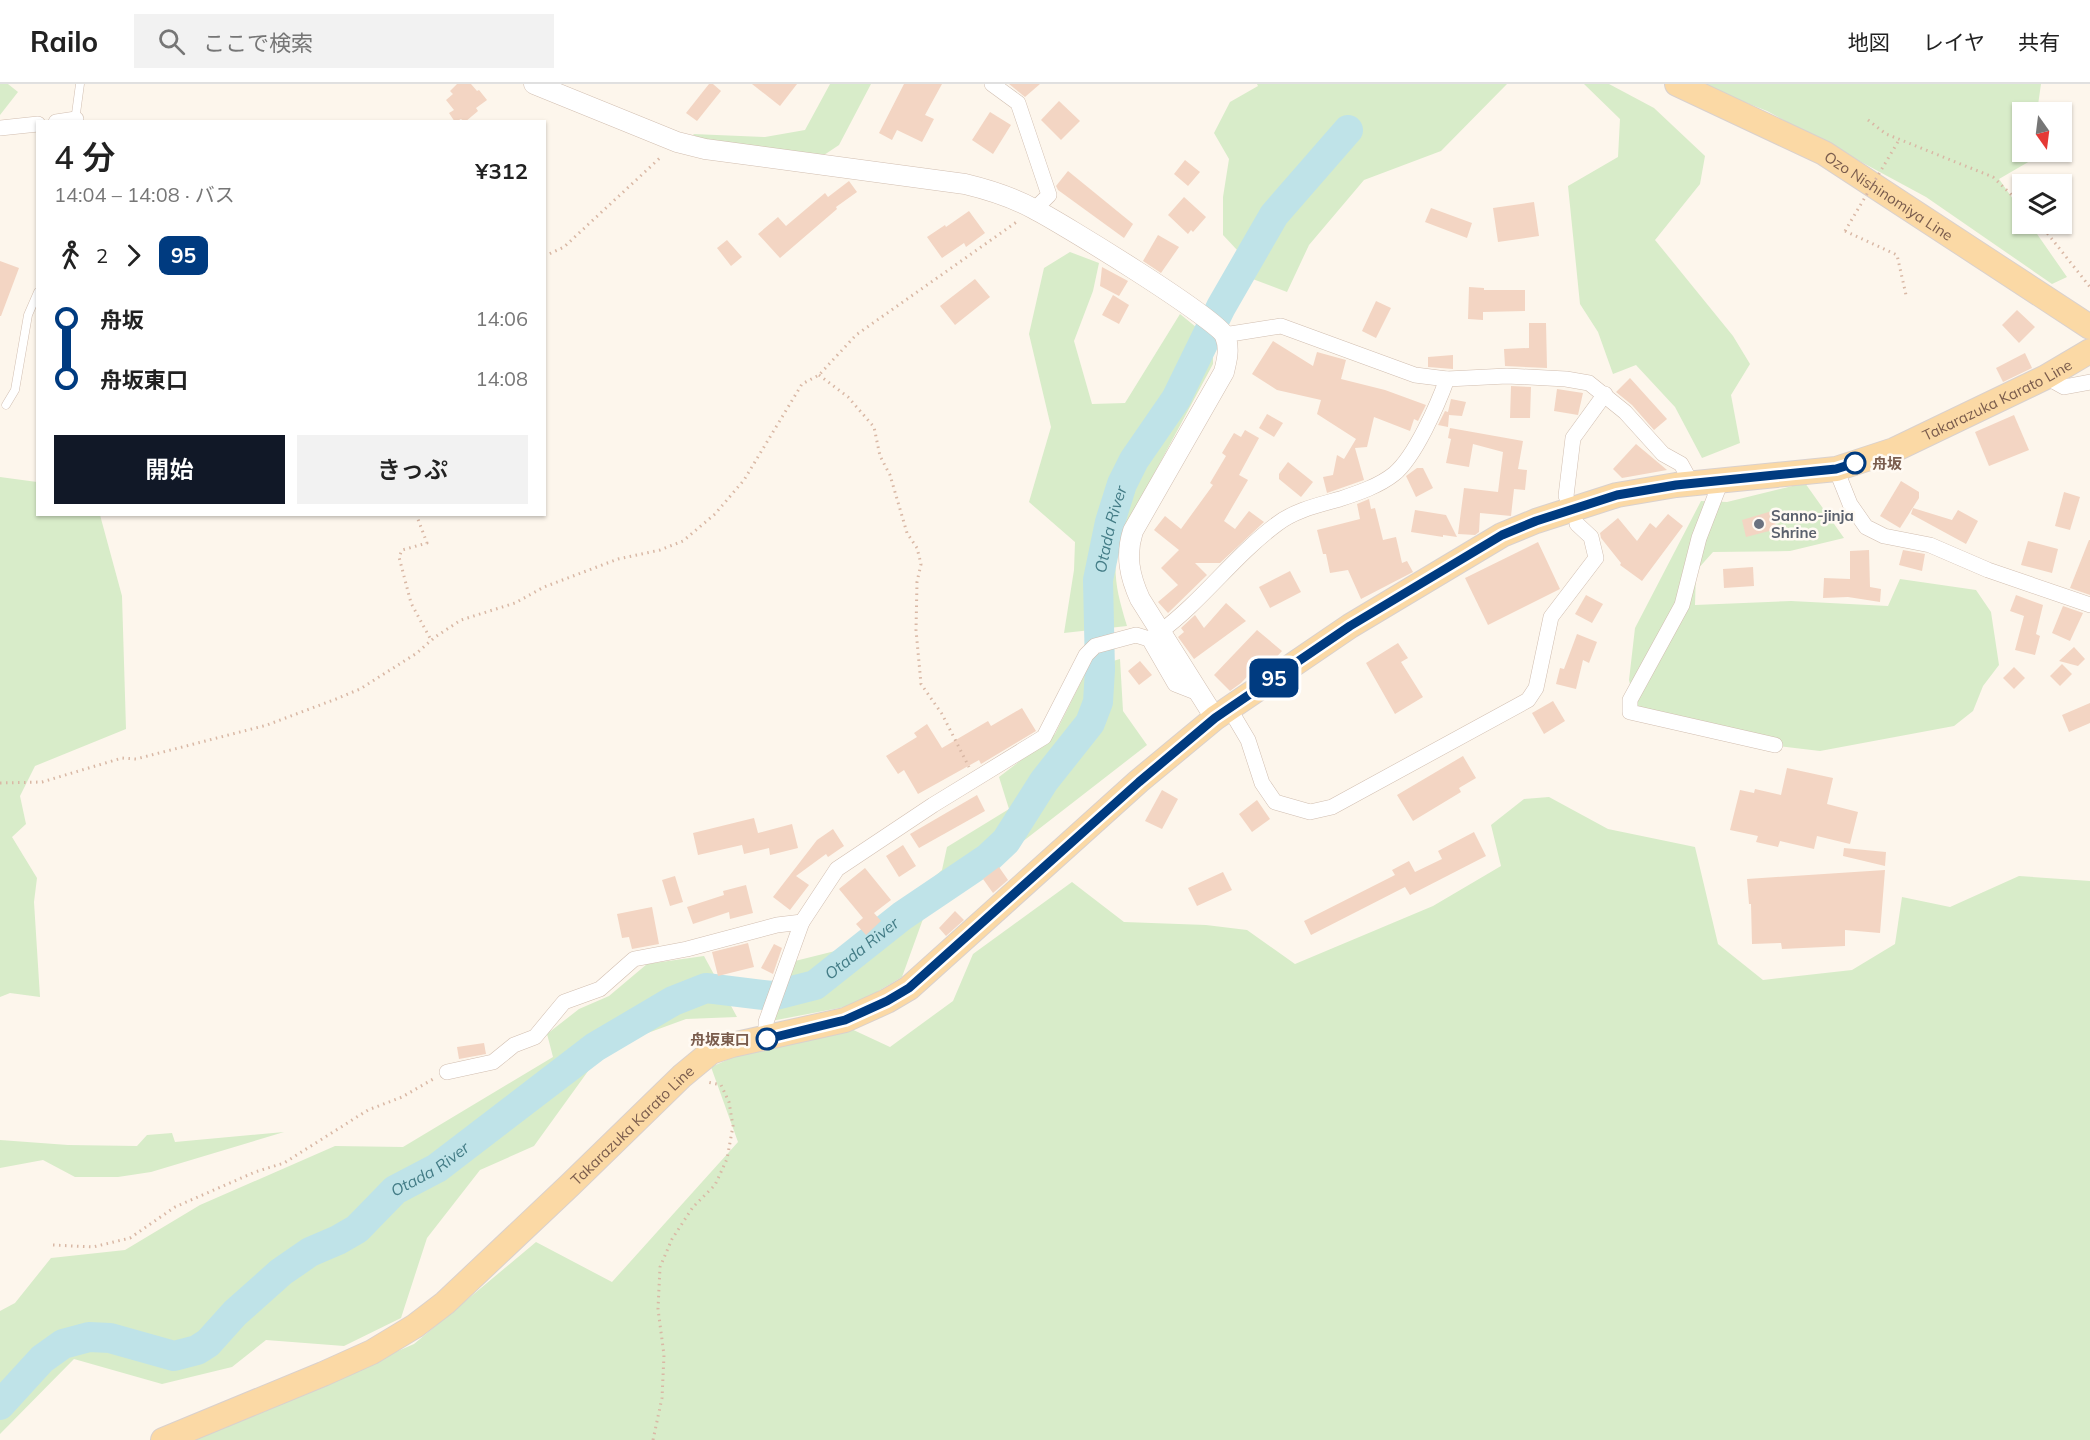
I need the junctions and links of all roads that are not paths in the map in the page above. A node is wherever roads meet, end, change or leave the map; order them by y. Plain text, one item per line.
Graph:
1 (81, 84) edge
2 (534, 84) edge
3 (992, 84) edge
4 (1677, 84) edge
5 (75, 120) edge
6 (36, 124) edge
7 (0, 128) edge
8 (1035, 209) junction
9 (36, 297) edge
10 (2090, 327) edge
11 (1224, 335) junction
12 (2090, 351) edge
13 (2046, 377) junction
14 (1447, 379) junction
15 (2090, 381) edge
16 (1605, 394) junction
17 (6, 405) dead end
18 (1836, 469) junction
19 (1721, 481) junction
20 (1692, 484) junction
21 (1566, 496) dead end
22 (1576, 524) dead end
23 (2090, 605) edge
24 (1160, 632) junction
25 (1198, 693) junction
26 (1222, 713) junction
27 (1775, 745) dead end
28 (801, 922) junction
29 (766, 1039) junction
30 (447, 1072) road end
31 (164, 1440) edge

1 - 5 lane
2 - 8 street
3 - 8 street
4 - 10 main road, Ozo Nishinomiya Line
6 - 7 street
8 - 11 street
9 - 17 lane
11 - 14 street
11 - 24 street
12 - 13 main road, Takarazuka Karato Line
13 - 15 street
13 - 18 main road, Takarazuka Karato Line
14 - 16 street
14 - 24 street
16 - 20 street
16 - 21 street
18 - 19 main road, Takarazuka Karato Line
18 - 23 street
19 - 20 main road, Takarazuka Karato Line
19 - 27 street
20 - 26 main road, Takarazuka Karato Line
22 - 26 street
24 - 25 street
25 - 26 street
25 - 28 street
26 - 29 main road, Takarazuka Karato Line
28 - 29 street
28 - 30 street
29 - 31 main road, Takarazuka Karato Line

